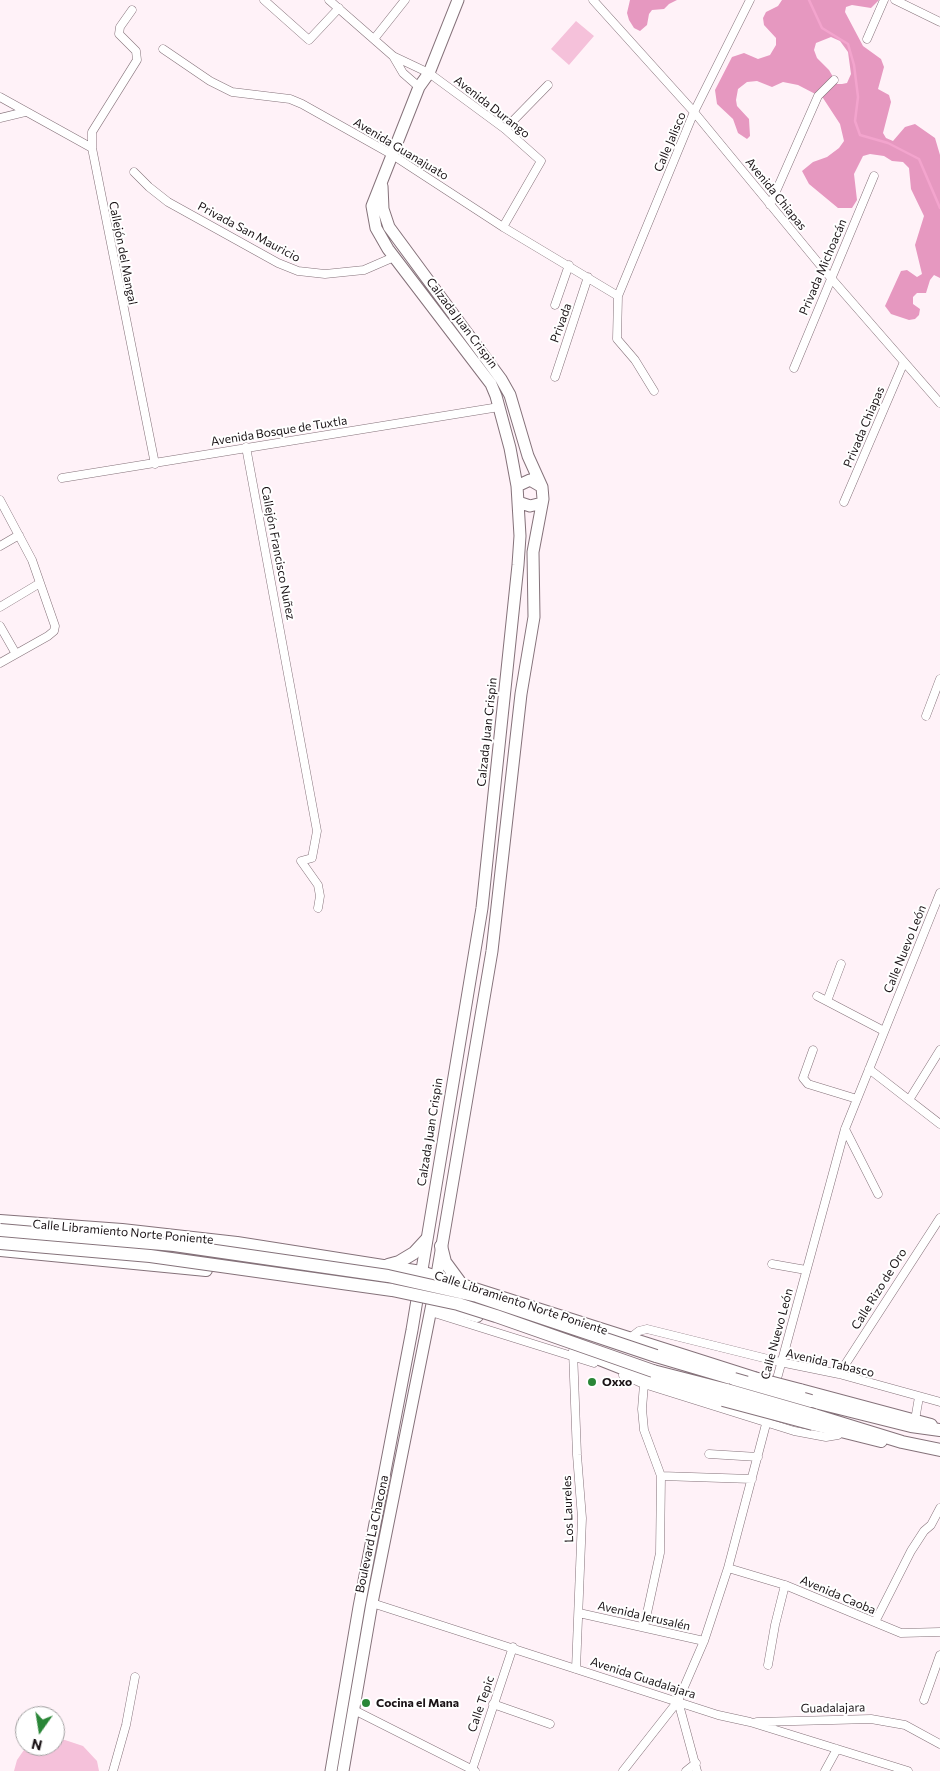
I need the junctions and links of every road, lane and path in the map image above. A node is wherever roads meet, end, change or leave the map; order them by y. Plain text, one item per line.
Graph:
1 (264, 0) edge
2 (329, 0) edge
3 (405, 0) edge
4 (458, 0) edge
5 (593, 0) edge
6 (750, 0) edge
7 (884, 0) edge
8 (895, 0) edge
9 (339, 8) junction
10 (132, 10) dead end
11 (940, 22) edge
12 (374, 39) junction
13 (867, 39) dead end
14 (163, 48) dead end
15 (393, 56) junction
16 (429, 73) junction
17 (834, 80) dead end
18 (548, 85) dead end
19 (419, 87) junction
20 (0, 97) edge
21 (25, 112) junction
22 (694, 112) junction
23 (0, 118) edge
24 (506, 129) junction
25 (92, 148) junction
26 (391, 154) junction
27 (134, 172) dead end
28 (384, 175) junction
29 (874, 176) dead end
30 (770, 205) junction
31 (503, 226) junction
32 (394, 257) junction
33 (569, 265) junction
34 (588, 278) junction
35 (830, 278) junction
36 (618, 296) junction
37 (555, 305) dead end
38 (904, 362) junction
39 (794, 368) dead end
40 (555, 377) dead end
41 (654, 392) dead end
42 (940, 403) edge
43 (499, 407) junction
44 (246, 447) junction
45 (155, 464) junction
46 (62, 478) dead end
47 (517, 486) junction
48 (542, 487) junction
49 (0, 500) edge
50 (518, 502) junction
51 (844, 502) dead end
52 (542, 503) junction
53 (19, 535) junction
54 (0, 546) edge
55 (40, 583) junction
56 (0, 607) edge
57 (0, 626) edge
58 (16, 654) junction
59 (0, 663) edge
60 (940, 679) edge
61 (926, 716) dead end
62 (940, 893) edge
63 (318, 908) dead end
64 (841, 964) dead end
65 (817, 996) dead end
66 (827, 1001) junction
67 (884, 1031) junction
68 (813, 1050) dead end
69 (940, 1050) edge
70 (869, 1068) junction
71 (857, 1099) junction
72 (909, 1100) junction
73 (940, 1124) edge
74 (845, 1129) junction
75 (878, 1194) dead end
76 (940, 1218) edge
77 (0, 1221) edge
78 (0, 1230) edge
79 (426, 1240) junction
80 (0, 1243) edge
81 (441, 1246) junction
82 (0, 1250) edge
83 (772, 1264) dead end
84 (381, 1266) junction
85 (806, 1270) junction
86 (421, 1272) junction
87 (437, 1275) junction
88 (461, 1282) junction
89 (417, 1300) junction
90 (431, 1308) junction
91 (412, 1330) joint
92 (630, 1338) junction
93 (573, 1352) junction
94 (780, 1362) junction
95 (839, 1374) junction
96 (644, 1384) junction
97 (728, 1390) junction
98 (919, 1397) junction
99 (940, 1402) edge
100 (814, 1420) junction
101 (915, 1420) junction
102 (767, 1422) junction
103 (940, 1430) edge
104 (841, 1431) junction
105 (902, 1442) junction
106 (940, 1450) edge
107 (709, 1454) dead end
108 (758, 1457) junction
109 (661, 1476) junction
110 (752, 1479) junction
111 (940, 1508) edge
112 (931, 1526) junction
113 (940, 1530) edge
114 (728, 1568) junction
115 (785, 1585) junction
116 (369, 1589) junction
117 (372, 1603) junction
118 (579, 1613) junction
119 (875, 1622) junction
120 (644, 1627) junction
121 (940, 1632) edge
122 (704, 1641) junction
123 (513, 1647) junction
124 (940, 1654) edge
125 (768, 1665) dead end
126 (576, 1669) junction
127 (135, 1677) dead end
128 (924, 1700) dead end
129 (678, 1701) junction
130 (493, 1704) junction
131 (354, 1710) junction
132 (750, 1722) junction
133 (550, 1724) dead end
134 (940, 1744) edge
135 (837, 1749) junction
136 (696, 1767) edge
137 (473, 1770) edge
138 (113, 1771) edge
139 (331, 1771) edge
140 (343, 1771) edge
141 (623, 1771) edge
142 (686, 1771) edge
143 (825, 1771) edge
144 (908, 1771) edge

1 - 9 street
2 - 9 street
3 - 12 street
4 - 16 main road, Calzada Juan Crispin
5 - 22 street, Avenida Chiapas
6 - 22 street, Calle Jalisco
7 - 13 street
8 - 11 street
9 - 12 street
10 - 25 street
12 - 15 street
14 - 26 street, Avenida Guanajuato
15 - 16 street, Avenida Durango
15 - 19 street
16 - 19 main road, Calzada Juan Crispin
16 - 24 street, Avenida Durango
17 - 30 street
18 - 24 street
19 - 26 main road, Calzada Juan Crispin
20 - 21 street
21 - 23 street
21 - 25 street
22 - 30 street, Avenida Chiapas
22 - 36 street, Calle Jalisco
24 - 31 street, Avenida Durango
25 - 45 street, Callejón del Mangal
26 - 28 main road, Calzada Juan Crispin
26 - 31 street, Avenida Guanajuato
27 - 32 street, Privada San Mauricio
28 - 32 main road, Calzada Juan Crispin
28 - 48 main road, Calzada Juan Crispin
29 - 35 street, Privada Michoacán
30 - 35 street, Avenida Chiapas
31 - 33 street, Avenida Guanajuato
32 - 43 main road, Calzada Juan Crispin
33 - 34 street, Avenida Guanajuato
33 - 37 street
34 - 36 street, Avenida Guanajuato
34 - 40 street, Privada
35 - 38 street, Avenida Chiapas
35 - 39 street, Privada Michoacán
36 - 41 street
38 - 42 street, Avenida Chiapas
38 - 51 street, Privada Chiapas
43 - 44 street, Avenida Bosque de Tuxtla
43 - 47 main road, Calzada Juan Crispin
44 - 45 street, Avenida Bosque de Tuxtla
44 - 63 street, Callejón Francisco Nuñez
45 - 46 street, Avenida Bosque de Tuxtla
47 - 48 main road
47 - 50 main road, Calzada Juan Crispin
48 - 52 main road, Calzada Juan Crispin
49 - 53 street
50 - 52 main road
50 - 79 main road, Calzada Juan Crispin
52 - 81 main road, Calzada Juan Crispin
53 - 54 street
53 - 55 street
55 - 56 street
55 - 58 street
57 - 58 street
58 - 59 street
60 - 61 street
62 - 67 street, Calle Nuevo León
64 - 66 street
65 - 66 street
66 - 67 street
67 - 70 street, Calle Nuevo León
68 - 71 street
69 - 72 street
70 - 71 street, Calle Nuevo León
70 - 72 street
71 - 74 street, Calle Nuevo León
72 - 73 street
74 - 75 street
74 - 85 street, Calle Nuevo León
76 - 95 street, Calle Rizo de Oro
77 - 84 main road, Calle Libramiento Norte Poniente
78 - 97 main road, Calle Libramiento Norte Poniente, bridge
79 - 84 main road
79 - 86 main road, Calzada Juan Crispin
80 - 97 main road, Calle Libramiento Norte Poniente, bridge
81 - 87 main road, Calzada Juan Crispin
81 - 88 main road
82 - 89 main road, Calle Libramiento Norte Poniente
83 - 85 street
84 - 86 main road, Calle Libramiento Norte Poniente
85 - 94 street, Calle Nuevo León
86 - 87 main road, Calle Libramiento Norte Poniente
86 - 89 main road, Calzada Juan Crispin
87 - 88 main road, Calle Libramiento Norte Poniente
87 - 90 main road, Calzada Juan Crispin
88 - 92 main road, Calle Libramiento Norte Poniente
89 - 90 main road, Calle Libramiento Norte Poniente
89 - 91 main road, Calzada Juan Crispin
90 - 93 main road, Calle Libramiento Norte Poniente
90 - 116 main road, Boulevard La Chacona
91 - 116 main road, Boulevard La Chacona
92 - 94 street, Avenida Tabasco
92 - 101 main road, Calle Libramiento Norte Poniente, bridge
93 - 96 street
93 - 97 main road, Calle Libramiento Norte Poniente
93 - 118 street, Los Laureles
94 - 95 street, Avenida Tabasco
94 - 102 street, Calle Nuevo León
95 - 98 street, Avenida Tabasco
96 - 102 street
96 - 109 street
97 - 100 main road, Calle Libramiento Norte Poniente, bridge
97 - 103 main road, Calle Libramiento Norte Poniente, bridge
98 - 99 street, Avenida Tabasco
98 - 101 street
100 - 104 main road, Calle Libramiento Norte Poniente
100 - 105 main road, Calle Libramiento Norte Poniente
101 - 103 main road, Calle Libramiento Norte Poniente
102 - 104 street
102 - 108 street, Calle Nuevo León
104 - 105 main road, Calle Libramiento Norte Poniente
105 - 106 main road, Calle Libramiento Norte Poniente
107 - 108 street
108 - 110 street, Calle Nuevo León
109 - 110 street
109 - 120 street
110 - 114 street, Calle Nuevo León
111 - 112 street
112 - 113 street
112 - 119 street
114 - 115 street, Avenida Caoba
114 - 122 street, Calle Nuevo León
115 - 119 street, Avenida Caoba
115 - 125 street
116 - 117 main road, Boulevard La Chacona
116 - 139 main road, Boulevard La Chacona
117 - 123 street, Avenida Guadalajara
117 - 131 main road, Boulevard La Chacona
118 - 120 street, Avenida Jerusalén
118 - 126 street, Los Laureles
119 - 121 street, Avenida Caoba
120 - 122 street, Avenida Jerusalén
122 - 129 street, Calle Nuevo León
123 - 126 street, Avenida Guadalajara
123 - 130 street, Calle Tepic
124 - 128 street
126 - 129 street, Avenida Guadalajara
127 - 138 street
129 - 132 street, Avenida Guadalajara
129 - 136 street
129 - 141 street, Calle Nuevo León
130 - 133 street
130 - 137 street, Calle Tepic
131 - 137 street
131 - 140 main road, Boulevard La Chacona
132 - 134 street, Guadalajara
132 - 135 street, Avenida Guadalajara
135 - 143 street
135 - 144 street, Avenida Guadalajara
136 - 142 street

